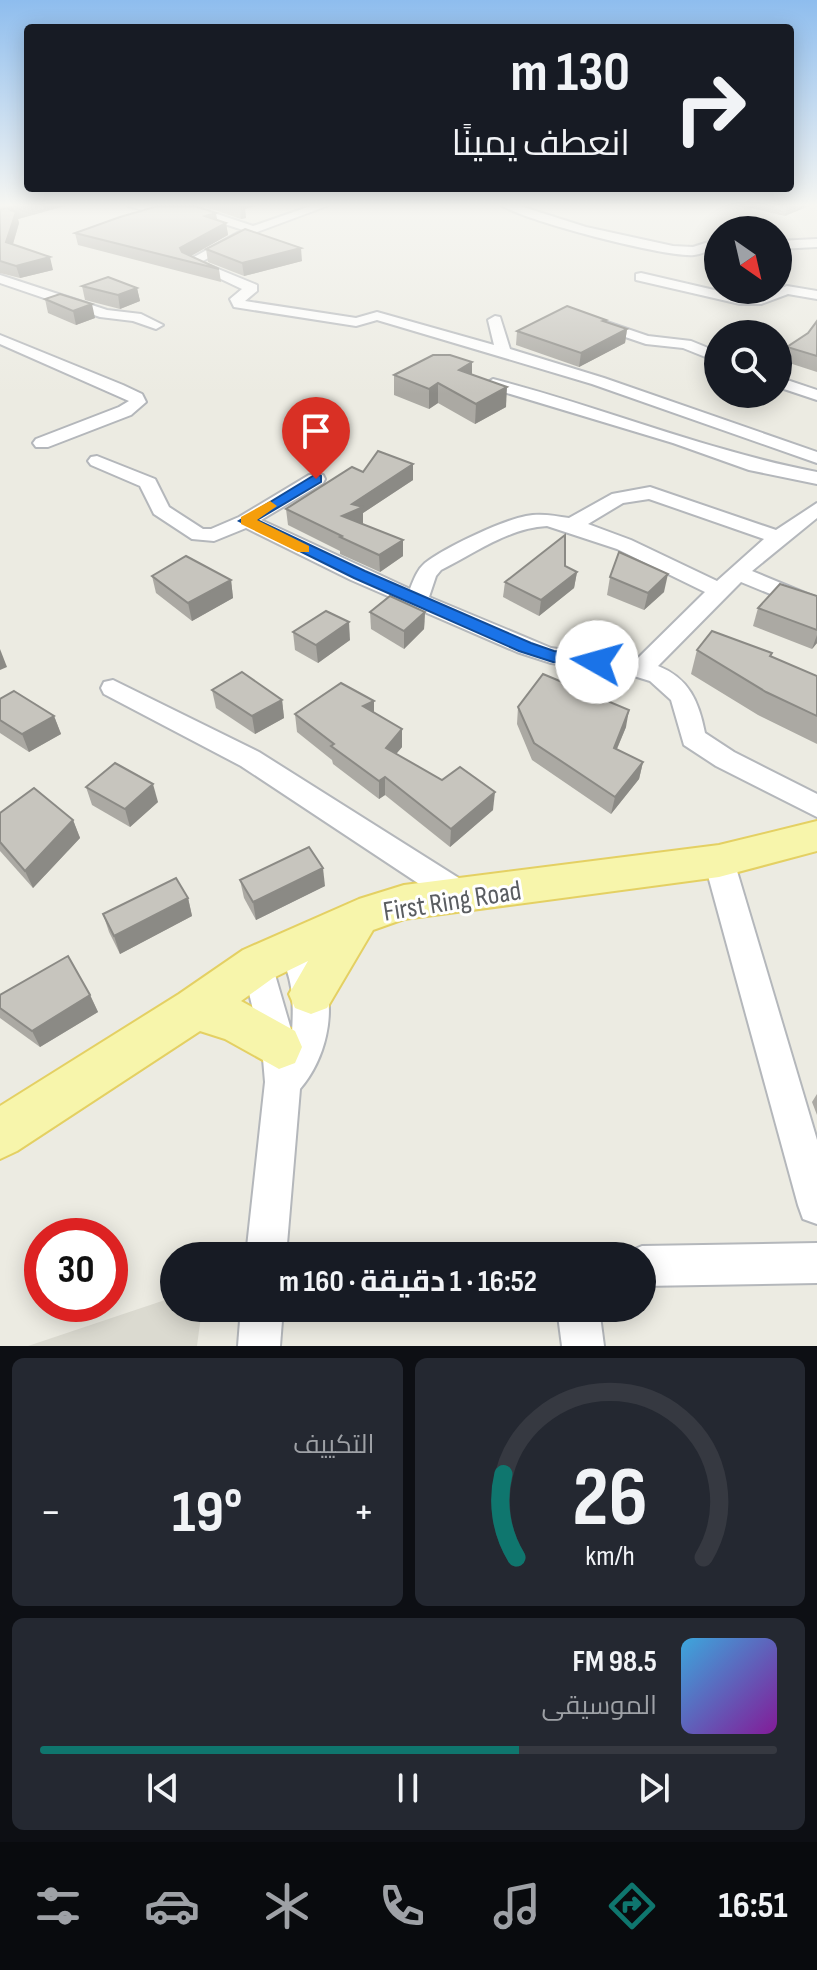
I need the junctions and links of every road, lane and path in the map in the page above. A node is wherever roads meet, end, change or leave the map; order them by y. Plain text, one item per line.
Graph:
1 (207, 269) edge
2 (641, 277) dead end
3 (0, 279) edge
4 (817, 295) edge
5 (586, 319) edge
6 (495, 320) dead end
7 (156, 325) dead end
8 (0, 339) edge
9 (704, 351) edge
10 (503, 352) junction
11 (598, 381) junction
12 (493, 384) edge
13 (792, 387) edge
14 (817, 395) edge
15 (571, 407) junction
16 (42, 443) dead end
17 (817, 458) edge
18 (97, 461) dead end
19 (817, 478) edge
20 (316, 479) dead end
21 (817, 509) edge
22 (246, 521) junction
23 (574, 524) junction
24 (777, 537) junction
25 (740, 574) junction
26 (719, 590) junction
27 (417, 600) junction
28 (817, 606) edge
29 (641, 669) junction
30 (113, 688) dead end
31 (817, 806) edge
32 (817, 836) edge
33 (719, 861) junction
34 (462, 896) junction
35 (359, 917) junction
36 (276, 955) junction
37 (311, 994) junction
38 (195, 1009) junction
39 (281, 1064) junction
40 (0, 1134) edge
41 (817, 1205) edge
42 (267, 1242) edge
43 (817, 1263) edge
44 (656, 1266) edge
45 (261, 1322) edge
46 (580, 1322) edge
47 (259, 1346) edge
48 (583, 1346) edge

1 - 10 street
2 - 4 street
3 - 7 street
5 - 9 street
6 - 10 street
8 - 16 street
10 - 11 street
11 - 15 street
11 - 17 street
12 - 15 street
13 - 14 street
15 - 19 street
18 - 22 street
20 - 22 street
21 - 24 street
22 - 27 street
23 - 24 street
23 - 26 street
23 - 27 street
24 - 25 street
25 - 26 street
25 - 28 street
26 - 29 street
27 - 29 street
29 - 31 street
30 - 34 street
32 - 33 main road, First Ring Road
33 - 34 main road, First Ring Road
33 - 41 street
34 - 35 main road, First Ring Road
35 - 36 main road, First Ring Road
35 - 37 main road
36 - 37 street
36 - 38 main road, First Ring Road
36 - 39 street
37 - 39 street
38 - 39 main road
38 - 40 main road, First Ring Road
39 - 42 street
43 - 44 street
45 - 47 street
46 - 48 street

